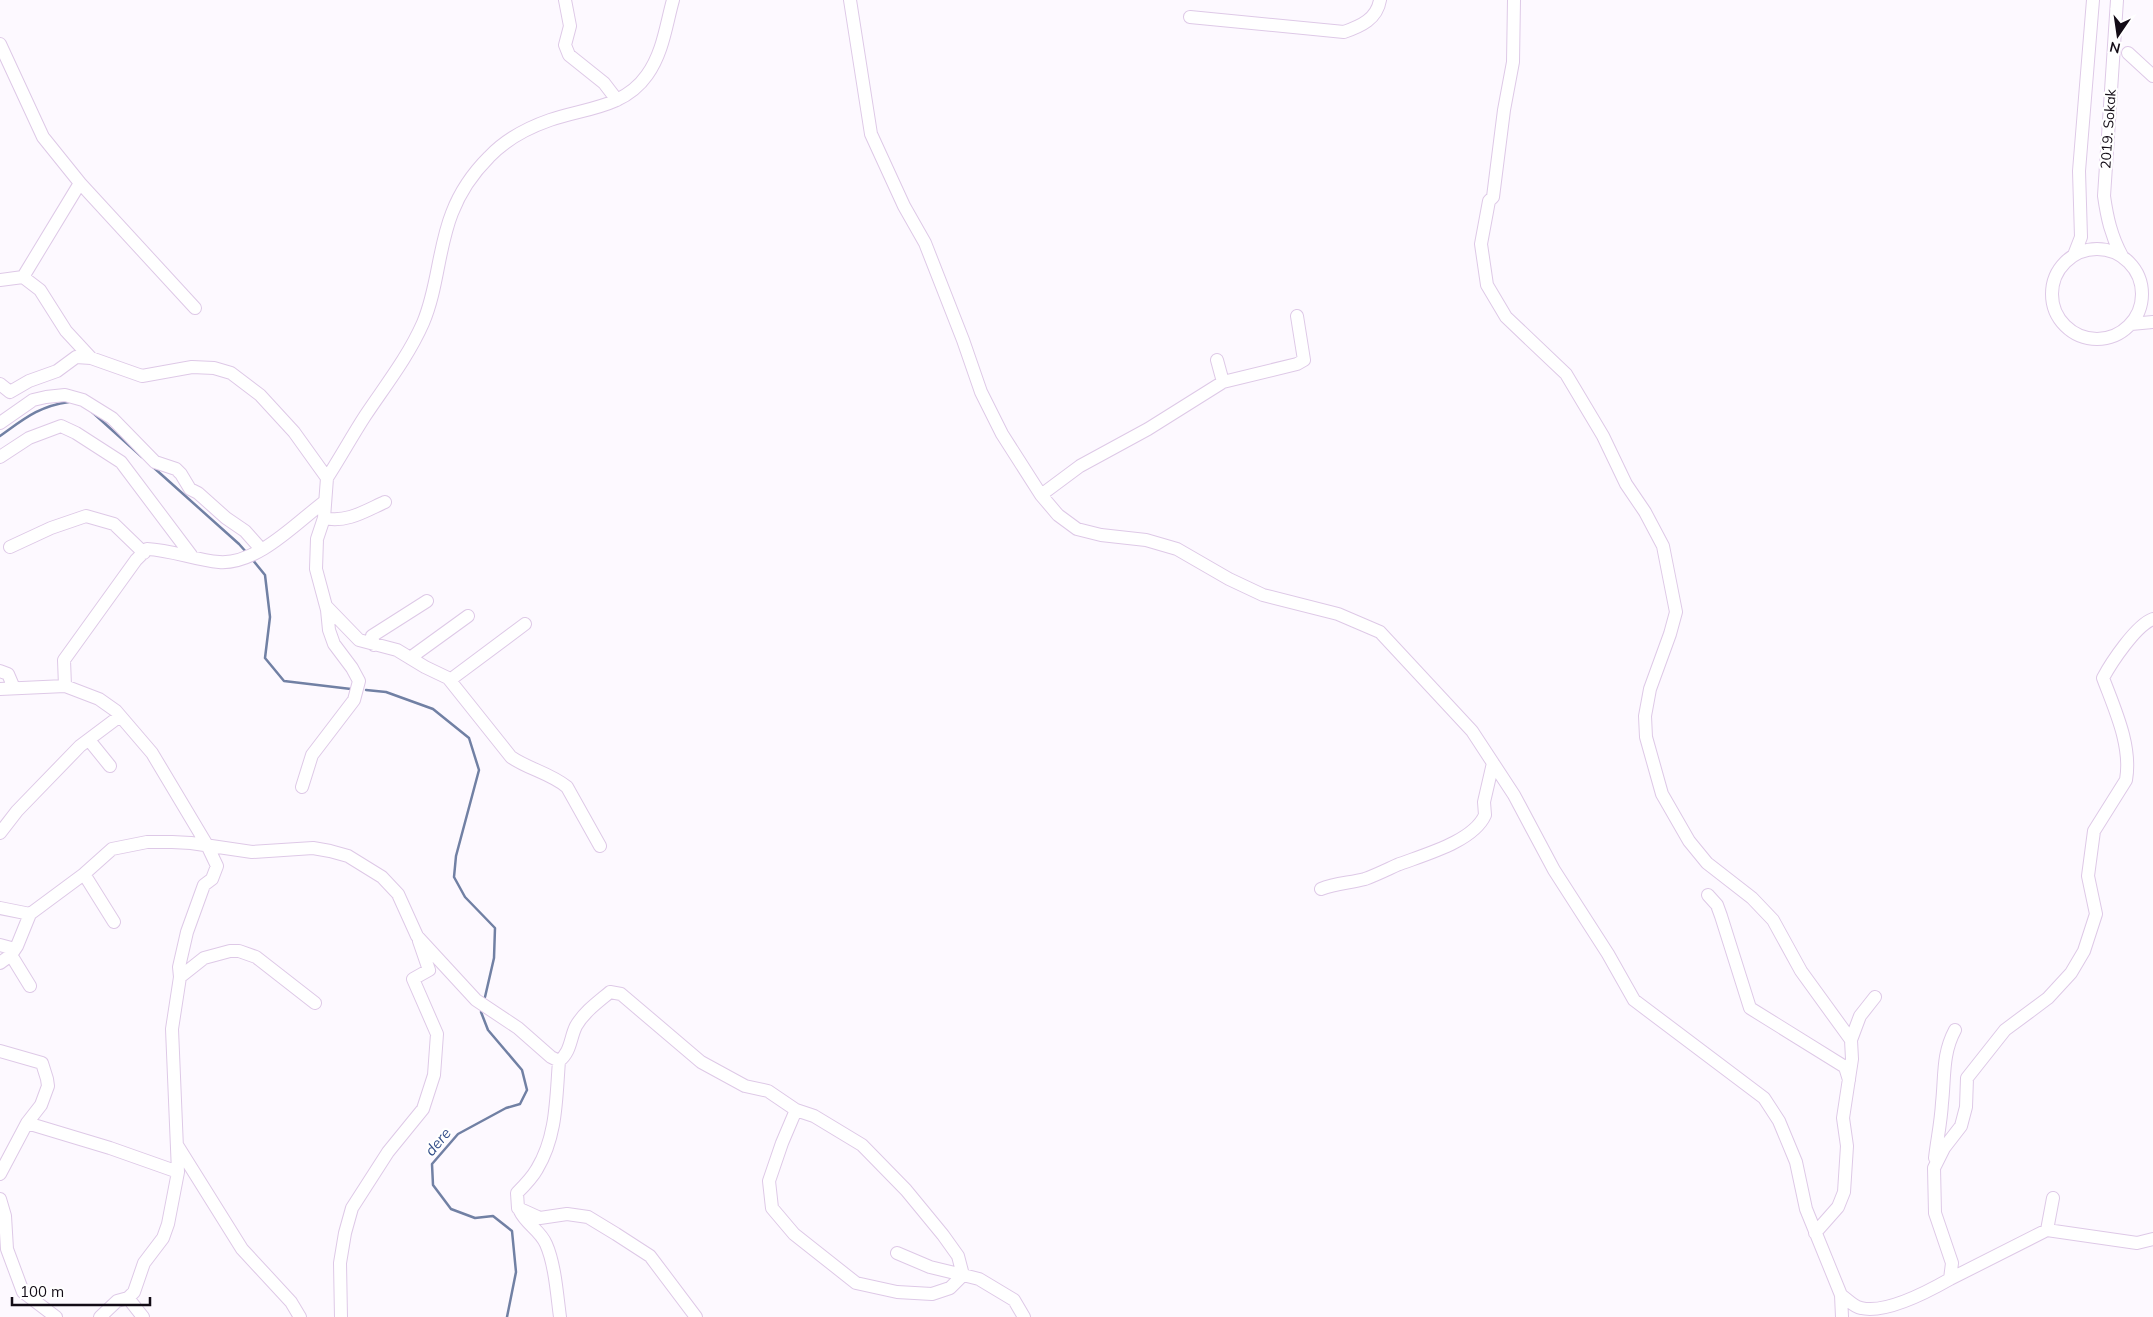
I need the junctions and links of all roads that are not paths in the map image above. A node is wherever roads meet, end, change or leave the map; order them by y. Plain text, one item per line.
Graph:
1 (565, 0) edge
2 (673, 0) edge
3 (850, 0) edge
4 (1380, 0) edge
5 (1514, 0) edge
6 (2092, 0) edge
7 (2117, 0) edge
8 (1190, 18) dead end
9 (0, 45) edge
10 (2128, 52) dead end
11 (2153, 76) edge
12 (617, 100) junction
13 (80, 184) junction
14 (2074, 255) junction
15 (2122, 256) junction
16 (23, 277) junction
17 (0, 280) edge
18 (2140, 280) junction
19 (2153, 292) edge
20 (195, 308) dead end
21 (1297, 316) dead end
22 (2153, 322) edge
23 (2131, 324) junction
24 (91, 358) junction
25 (1217, 360) dead end
26 (1223, 382) junction
27 (0, 384) edge
28 (0, 423) edge
29 (0, 457) edge
30 (327, 478) junction
31 (1041, 495) junction
32 (324, 502) junction
33 (385, 502) dead end
34 (324, 518) junction
35 (10, 548) dead end
36 (258, 551) junction
37 (144, 553) junction
38 (191, 555) junction
39 (427, 601) dead end
40 (327, 607) junction
41 (468, 616) dead end
42 (2153, 619) edge
43 (525, 624) dead end
44 (374, 645) junction
45 (410, 658) junction
46 (0, 671) edge
47 (450, 680) junction
48 (65, 686) junction
49 (14, 688) junction
50 (0, 689) edge
51 (120, 716) junction
52 (89, 740) junction
53 (1493, 763) junction
54 (110, 766) dead end
55 (302, 787) dead end
56 (0, 833) edge
57 (206, 845) junction
58 (600, 846) dead end
59 (84, 874) junction
60 (1320, 889) dead end
61 (1708, 896) dead end
62 (0, 908) edge
63 (30, 914) junction
64 (114, 922) dead end
65 (417, 936) junction
66 (0, 945) edge
67 (9, 956) edge
68 (180, 977) junction
69 (30, 986) dead end
70 (1875, 996) dead end
71 (315, 1003) dead end
72 (1955, 1030) dead end
73 (1850, 1040) junction
74 (0, 1051) edge
75 (559, 1061) junction
76 (1850, 1082) junction
77 (796, 1110) junction
78 (28, 1123) junction
79 (177, 1145) junction
80 (1934, 1168) junction
81 (178, 1172) junction
82 (0, 1174) edge
83 (0, 1198) edge
84 (2053, 1198) dead end
85 (518, 1208) junction
86 (2047, 1230) junction
87 (1815, 1233) junction
88 (2153, 1239) edge
89 (897, 1252) dead end
90 (963, 1275) junction
91 (1950, 1279) junction
92 (1841, 1295) junction
93 (128, 1298) junction
94 (56, 1317) edge
95 (100, 1317) edge
96 (143, 1317) edge
97 (300, 1317) edge
98 (341, 1317) edge
99 (560, 1317) edge
100 (696, 1317) edge
101 (1024, 1317) edge
102 (1842, 1317) edge

1 - 12 street
2 - 12 street
3 - 31 street
4 - 8 street
5 - 73 street
6 - 14 street, 2019. Sokak
7 - 15 street, 2019. Sokak
9 - 13 street
10 - 11 street
12 - 30 street
13 - 16 street
13 - 20 street
14 - 15 street
14 - 23 street, 2019. Sokak
15 - 18 street, 2019. Sokak
16 - 17 street
16 - 24 street
18 - 19 street, 2019. Sokak
18 - 23 street
21 - 26 street
22 - 23 street
24 - 27 street
24 - 30 street
25 - 26 street
26 - 31 street
28 - 36 street
29 - 38 street
30 - 32 street
31 - 53 street
32 - 34 street
32 - 36 street
33 - 34 street
34 - 40 street
35 - 37 street
36 - 38 street
37 - 38 street
37 - 48 street
39 - 44 street
40 - 44 street
40 - 55 street
41 - 45 street
42 - 80 street
43 - 47 street
44 - 45 street
45 - 47 street
46 - 49 street
47 - 58 street
48 - 49 street
48 - 51 street
49 - 50 street
51 - 52 street
51 - 57 street
52 - 54 street
52 - 56 street
53 - 60 street
53 - 87 street
57 - 59 street
57 - 65 street
57 - 68 street
59 - 63 street
59 - 64 street
61 - 76 street
62 - 63 street
63 - 67 street
65 - 75 street
65 - 98 street
66 - 67 street
67 - 69 street
68 - 71 street
68 - 79 street
70 - 73 street
72 - 80 street
73 - 76 street
74 - 78 street
75 - 77 street
75 - 85 street
76 - 87 street
77 - 90 street
77 - 90 street
78 - 81 street
78 - 82 street
79 - 81 street
79 - 97 street
80 - 91 street
81 - 93 street
83 - 94 street
84 - 86 street
85 - 99 street
85 - 100 street
86 - 88 street
86 - 91 street
87 - 92 street
89 - 90 street
90 - 101 street
91 - 92 street
92 - 102 street
93 - 95 street
93 - 96 street

